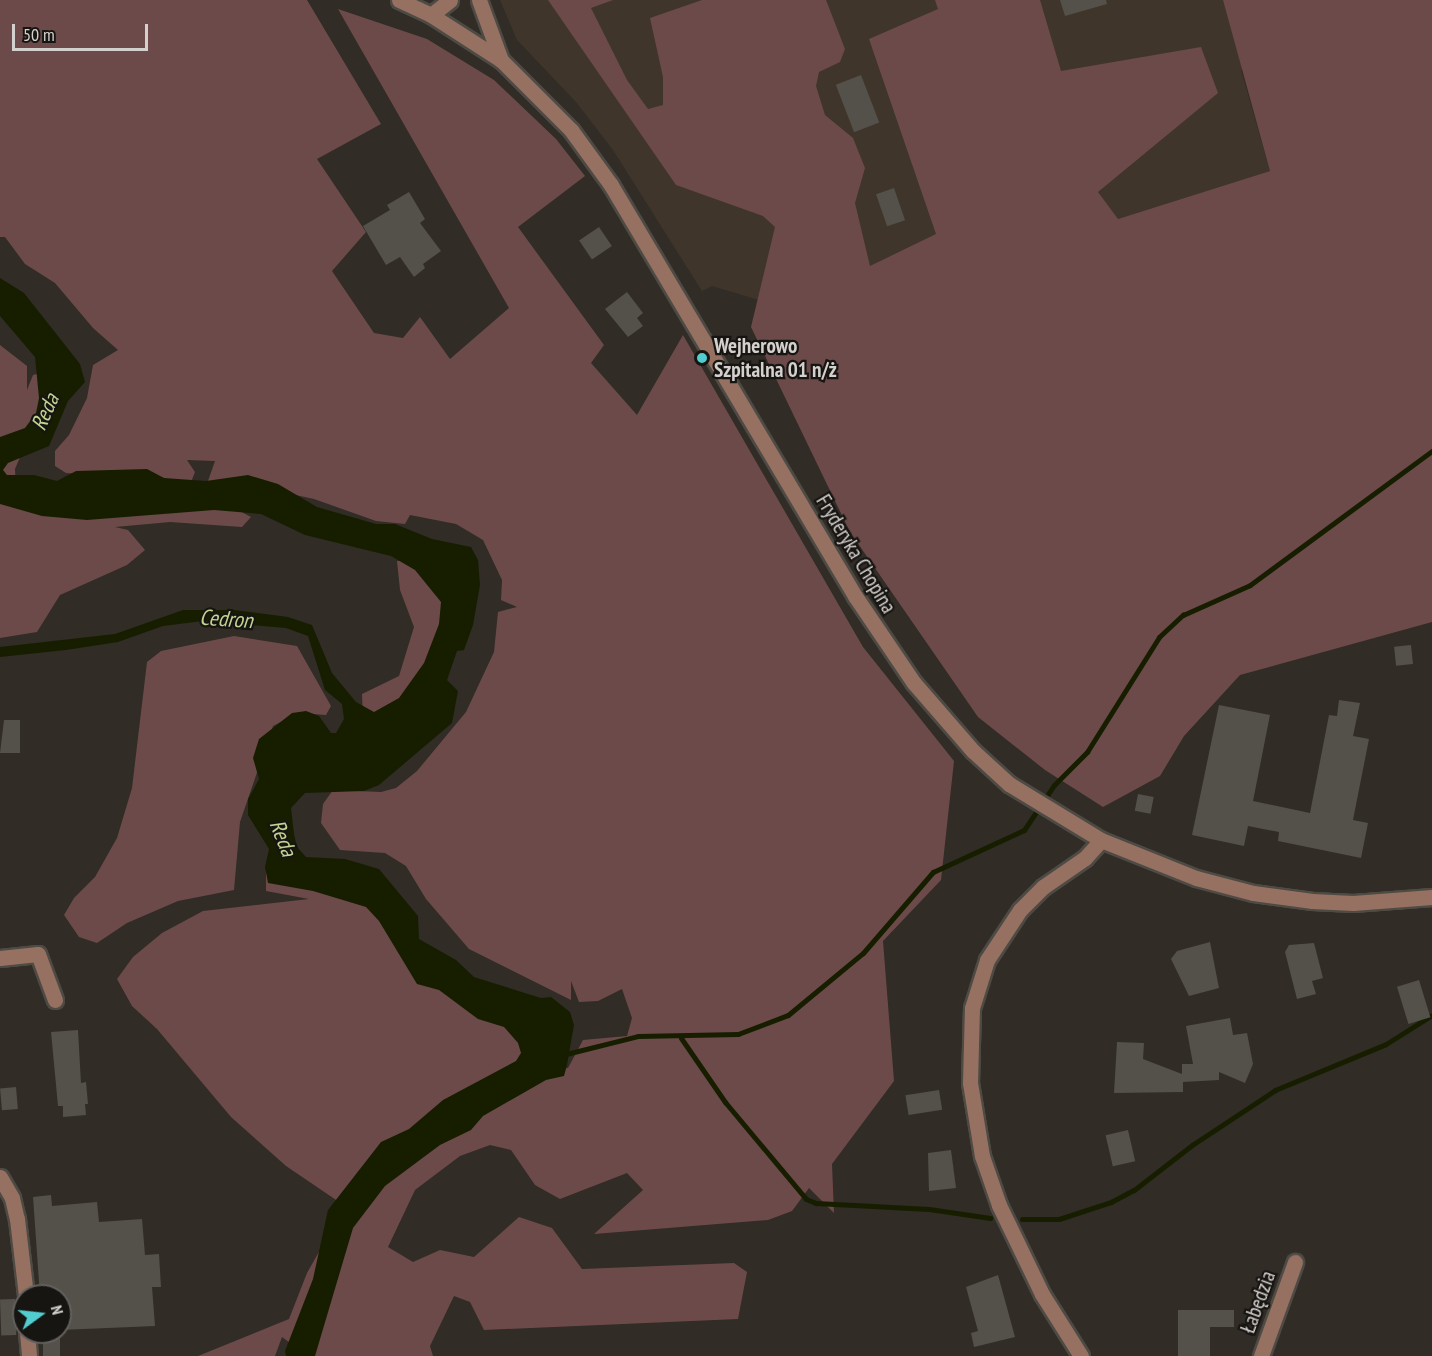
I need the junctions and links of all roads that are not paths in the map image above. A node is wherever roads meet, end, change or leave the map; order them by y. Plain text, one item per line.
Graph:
1 (399, 0) edge
2 (450, 0) edge
3 (479, 0) edge
4 (433, 7) edge
5 (501, 60) junction
6 (1101, 840) junction
7 (1432, 897) edge
8 (0, 958) edge
9 (55, 1000) dead end
10 (0, 1177) edge
11 (1295, 1262) dead end
12 (25, 1284) edge
13 (1081, 1356) edge
14 (1261, 1356) edge

1 - 4 street, Fryderyka Chopina
2 - 4 street
3 - 5 street
4 - 5 street, Fryderyka Chopina
5 - 6 street, Fryderyka Chopina
6 - 7 street, Fryderyka Chopina
6 - 13 street
8 - 9 street
10 - 12 street
11 - 14 street, Łabędzia

